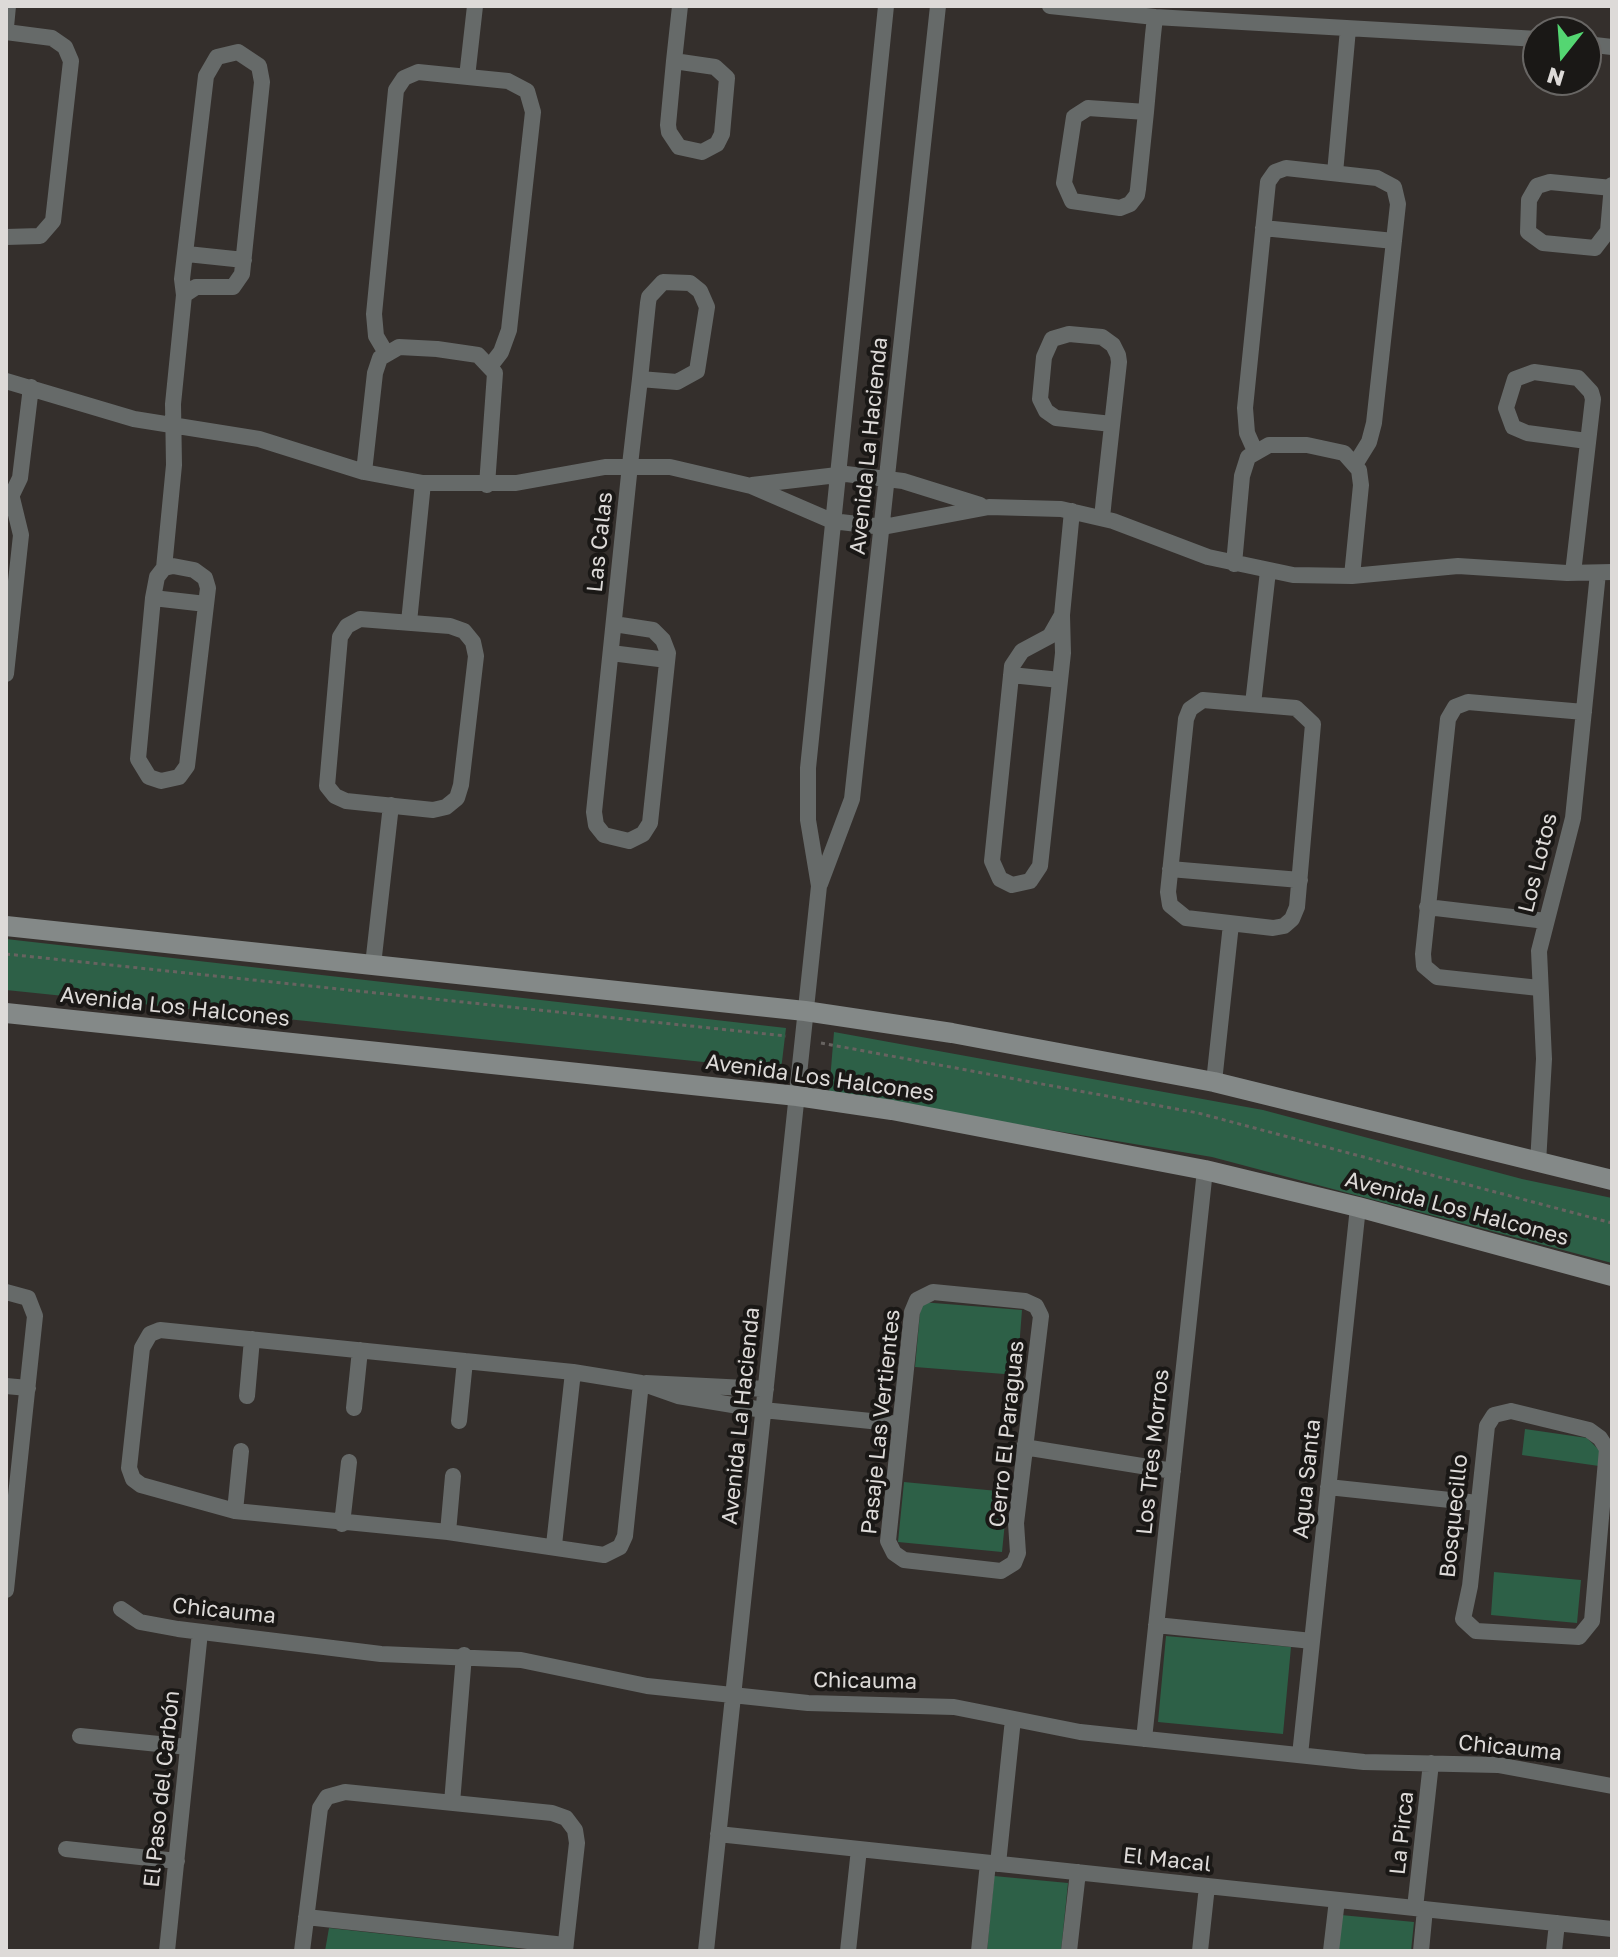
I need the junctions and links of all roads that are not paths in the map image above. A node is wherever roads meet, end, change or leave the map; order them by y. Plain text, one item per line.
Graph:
1 (8, 6) edge
2 (475, 6) edge
3 (680, 6) edge
4 (886, 6) edge
5 (938, 6) edge
6 (1050, 6) edge
7 (1155, 17) junction
8 (1348, 29) junction
9 (6, 30) edge
10 (1522, 38) edge
11 (674, 61) junction
12 (467, 77) junction
13 (1146, 112) junction
14 (1335, 173) junction
15 (1612, 186) edge
16 (1263, 228) junction
17 (6, 237) edge
18 (1394, 241) junction
19 (187, 254) junction
20 (244, 260) junction
21 (190, 291) junction
22 (386, 353) junction
23 (491, 365) junction
24 (640, 379) junction
25 (6, 381) edge
26 (31, 387) junction
27 (1112, 424) junction
28 (173, 425) junction
29 (1587, 441) junction
30 (1255, 451) junction
31 (1356, 463) junction
32 (630, 465) junction
33 (364, 472) junction
34 (836, 473) junction
35 (888, 478) junction
36 (784, 481) junction
37 (423, 483) junction
38 (487, 485) junction
39 (751, 486) junction
40 (782, 499) junction
41 (9, 502) edge
42 (989, 507) junction
43 (1072, 511) junction
44 (1102, 518) junction
45 (832, 521) junction
46 (883, 527) junction
47 (1234, 564) junction
48 (164, 568) junction
49 (1268, 571) junction
50 (1605, 572) edge
51 (1573, 573) junction
52 (1352, 576) junction
53 (153, 598) junction
54 (206, 604) junction
55 (1062, 615) junction
56 (409, 622) junction
57 (614, 624) junction
58 (1044, 640) junction
59 (611, 653) junction
60 (1063, 653) junction
61 (667, 660) junction
62 (6, 674) edge
63 (1011, 675) junction
64 (1060, 680) junction
65 (1253, 704) junction
66 (1584, 712) junction
67 (391, 805) junction
68 (1170, 869) junction
69 (1300, 880) junction
70 (819, 886) junction
71 (1427, 907) junction
72 (1546, 921) junction
73 (1231, 924) junction
74 (6, 926) edge
75 (373, 965) junction
76 (1539, 988) junction
77 (805, 1011) junction
78 (6, 1013) edge
79 (1214, 1082) junction
80 (797, 1096) junction
81 (1538, 1163) junction
82 (1205, 1170) junction
83 (1612, 1180) edge
84 (1358, 1207) junction
85 (1612, 1276) edge
86 (6, 1292) edge
87 (921, 1296) joint
88 (252, 1339) junction
89 (360, 1350) junction
90 (465, 1361) junction
91 (573, 1372) junction
92 (641, 1383) junction
93 (6, 1386) edge
94 (28, 1388) junction
95 (766, 1389) junction
96 (247, 1396) dead end
97 (354, 1408) dead end
98 (763, 1410) junction
99 (459, 1421) dead end
100 (900, 1424) junction
101 (1024, 1447) junction
102 (241, 1451) dead end
103 (349, 1462) dead end
104 (1173, 1471) junction
105 (12, 1476) edge
106 (453, 1476) dead end
107 (1328, 1487) junction
108 (1478, 1503) junction
109 (235, 1511) junction
110 (342, 1524) junction
111 (1606, 1530) edge
112 (448, 1532) junction
113 (554, 1545) junction
114 (8, 1560) edge
115 (1010, 1566) joint
116 (6, 1590) edge
117 (121, 1609) dead end
118 (1156, 1625) junction
119 (200, 1632) junction
120 (1312, 1641) junction
121 (464, 1655) junction
122 (733, 1695) junction
123 (1013, 1719) junction
124 (80, 1736) dead end
125 (1144, 1739) junction
126 (188, 1747) junction
127 (1300, 1755) junction
128 (1431, 1763) junction
129 (1612, 1786) edge
130 (452, 1803) junction
131 (718, 1834) junction
132 (66, 1849) dead end
133 (859, 1849) junction
134 (177, 1861) junction
135 (993, 1863) junction
136 (1078, 1872) junction
137 (1207, 1886) junction
138 (1337, 1900) junction
139 (1420, 1909) junction
140 (306, 1917) junction
141 (1557, 1923) junction
142 (1612, 1929) edge
143 (565, 1948) edge
144 (167, 1951) edge
145 (302, 1951) edge
146 (706, 1951) edge
147 (848, 1951) edge
148 (979, 1951) edge
149 (1069, 1951) edge
150 (1200, 1951) edge
151 (1331, 1951) edge
152 (1421, 1951) edge
153 (1554, 1951) edge

1 - 9 street
2 - 12 street
3 - 11 street
4 - 34 street, Avenida La Hacienda
5 - 35 street, Avenida La Hacienda
6 - 7 street
7 - 8 street
7 - 13 street
8 - 10 street
8 - 14 street
9 - 17 street
11 - 11 street
12 - 22 street
12 - 23 street
13 - 13 street
14 - 16 street
14 - 18 street
15 - 15 street
16 - 18 street
16 - 30 street
18 - 31 street
19 - 20 street
19 - 20 street
19 - 21 street
20 - 21 street
21 - 28 street
22 - 23 street
22 - 33 street
23 - 38 street
24 - 24 street, Las Calas
24 - 32 street, Las Calas
25 - 26 street
26 - 28 street
26 - 41 street
27 - 27 street
27 - 44 street
28 - 33 street
28 - 48 street
29 - 29 street
29 - 51 street
30 - 31 street
30 - 47 street
31 - 52 street
32 - 38 street
32 - 39 street
32 - 57 street, Las Calas
33 - 37 street
34 - 35 street
34 - 36 street
34 - 45 street, Avenida La Hacienda
35 - 42 street
35 - 46 street, Avenida La Hacienda
36 - 39 street
36 - 40 street
37 - 38 street
37 - 56 street
39 - 40 street
40 - 45 street
41 - 62 street
42 - 43 street
42 - 46 street
43 - 44 street
43 - 55 street
44 - 47 street
45 - 46 street
45 - 70 street, Avenida La Hacienda
46 - 70 street, Avenida La Hacienda
47 - 49 street
48 - 53 street
48 - 54 street
49 - 52 street
49 - 65 street
50 - 51 street
50 - 66 street, Los Lotos
51 - 52 street
53 - 54 street
53 - 54 street
55 - 58 street
55 - 60 street
56 - 67 street
56 - 67 street
57 - 59 street, Las Calas
57 - 61 street
58 - 60 street
58 - 63 street
59 - 61 street
59 - 61 street, Las Calas
60 - 64 street
63 - 64 street
63 - 64 street
65 - 68 street
65 - 69 street
66 - 71 street
66 - 72 street, Los Lotos
67 - 75 street
68 - 69 street
68 - 73 street
69 - 73 street
70 - 77 street, Avenida La Hacienda
71 - 72 street
71 - 76 street
72 - 76 street, Los Lotos
73 - 79 street
74 - 75 street
75 - 77 street
76 - 81 street, Los Lotos
77 - 79 street
77 - 80 street, Avenida La Hacienda
78 - 80 street, Avenida Los Halcones
79 - 81 street
80 - 82 street, Avenida Los Halcones
80 - 95 street, Avenida La Hacienda
81 - 83 street
82 - 84 street, Avenida Los Halcones
82 - 104 street, Los Tres Morros
84 - 85 street, Avenida Los Halcones
84 - 107 street, Agua Santa
86 - 94 street
87 - 100 street, Pasaje Las Vertientes
87 - 101 street, Cerro El Paraguas
88 - 89 street
88 - 96 street
88 - 109 street
89 - 90 street
89 - 97 street
90 - 91 street
90 - 99 street
91 - 92 street
91 - 113 street
92 - 95 street
92 - 98 street
92 - 113 street
93 - 94 street
94 - 105 street
95 - 98 street, Avenida La Hacienda
98 - 100 street
98 - 122 street, Avenida La Hacienda
100 - 115 street, Pasaje Las Vertientes
101 - 104 street
101 - 115 street, Cerro El Paraguas
102 - 109 street
103 - 110 street
104 - 118 street, Los Tres Morros
105 - 114 street
106 - 112 street
107 - 108 street
107 - 120 street, Agua Santa
108 - 111 street, Bosquecillo
108 - 111 street, Bosquecillo
109 - 110 street
110 - 112 street
112 - 113 street
114 - 116 street
117 - 119 street, Chicauma
118 - 120 street
118 - 125 street, Los Tres Morros
119 - 121 street, Chicauma
119 - 126 street, El Paso del Carbón
120 - 127 street, Agua Santa
121 - 122 street, Chicauma
121 - 130 street
122 - 123 street, Chicauma
122 - 131 street, Avenida La Hacienda
123 - 125 street, Chicauma
123 - 135 street
124 - 126 street
125 - 127 street, Chicauma
126 - 134 street, El Paso del Carbón
127 - 128 street, Chicauma
128 - 129 street, Chicauma
128 - 139 street, La Pirca
130 - 140 street
130 - 143 street
131 - 133 street, El Macal
131 - 146 street, Avenida La Hacienda
132 - 134 street
133 - 135 street, El Macal
133 - 147 street
134 - 144 street, El Paso del Carbón
135 - 136 street, El Macal
135 - 148 street
136 - 137 street, El Macal
136 - 149 street
137 - 138 street, El Macal
137 - 150 street
138 - 139 street, El Macal
138 - 151 street
139 - 141 street, El Macal
139 - 152 street, La Pirca
140 - 143 street
140 - 145 street
141 - 142 street, El Macal
141 - 153 street

